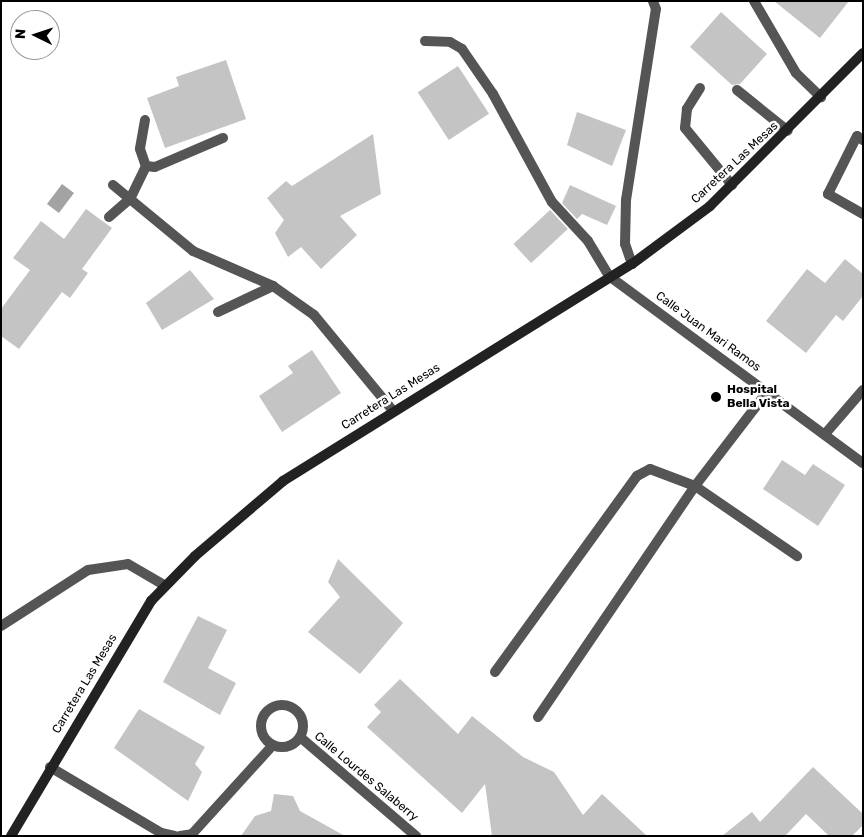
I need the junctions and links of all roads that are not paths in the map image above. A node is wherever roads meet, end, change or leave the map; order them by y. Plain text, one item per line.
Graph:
1 (754, 1) edge
2 (656, 4) edge
3 (425, 41) dead end
4 (863, 53) edge
5 (700, 88) dead end
6 (738, 90) dead end
7 (821, 97) junction
8 (145, 120) dead end
9 (788, 131) junction
10 (223, 138) dead end
11 (863, 140) edge
12 (146, 166) junction
13 (113, 185) dead end
14 (732, 185) junction
15 (130, 199) junction
16 (863, 214) edge
17 (108, 216) dead end
18 (632, 264) junction
19 (609, 276) junction
20 (272, 286) junction
21 (218, 312) dead end
22 (863, 390) edge
23 (768, 391) junction
24 (393, 410) junction
25 (826, 434) junction
26 (863, 463) edge
27 (694, 486) junction
28 (797, 556) dead end
29 (164, 585) junction
30 (1, 626) edge
31 (495, 672) dead end
32 (538, 717) dead end
33 (300, 737) junction
34 (273, 744) junction
35 (50, 767) junction
36 (11, 836) edge
37 (175, 836) edge
38 (180, 836) edge
39 (416, 836) edge

1 - 7 street
2 - 18 street
3 - 19 street
4 - 7 street, Carretera Las Mesas
5 - 14 street
6 - 9 street
7 - 9 street, Carretera Las Mesas
8 - 12 street
9 - 14 street, Carretera Las Mesas
10 - 12 street
11 - 16 street
12 - 15 street
13 - 15 street
14 - 18 street, Carretera Las Mesas
15 - 17 street
15 - 20 street
18 - 19 street, Carretera Las Mesas
19 - 23 street, Calle Juan Mari Ramos
19 - 24 street, Carretera Las Mesas
20 - 21 street
20 - 24 street
22 - 25 street
23 - 25 street, Calle Juan Mari Ramos
23 - 27 street
24 - 29 street, Carretera Las Mesas
25 - 26 street, Calle Juan Mari Ramos
27 - 28 street
27 - 31 street
27 - 32 street
29 - 30 street
29 - 35 street, Carretera Las Mesas
33 - 34 street, Calle Lourdes Salaberry
33 - 34 street, Calle Lourdes Salaberry
33 - 39 street, Calle Lourdes Salaberry
34 - 38 street
35 - 36 street, Carretera Las Mesas
35 - 37 street

